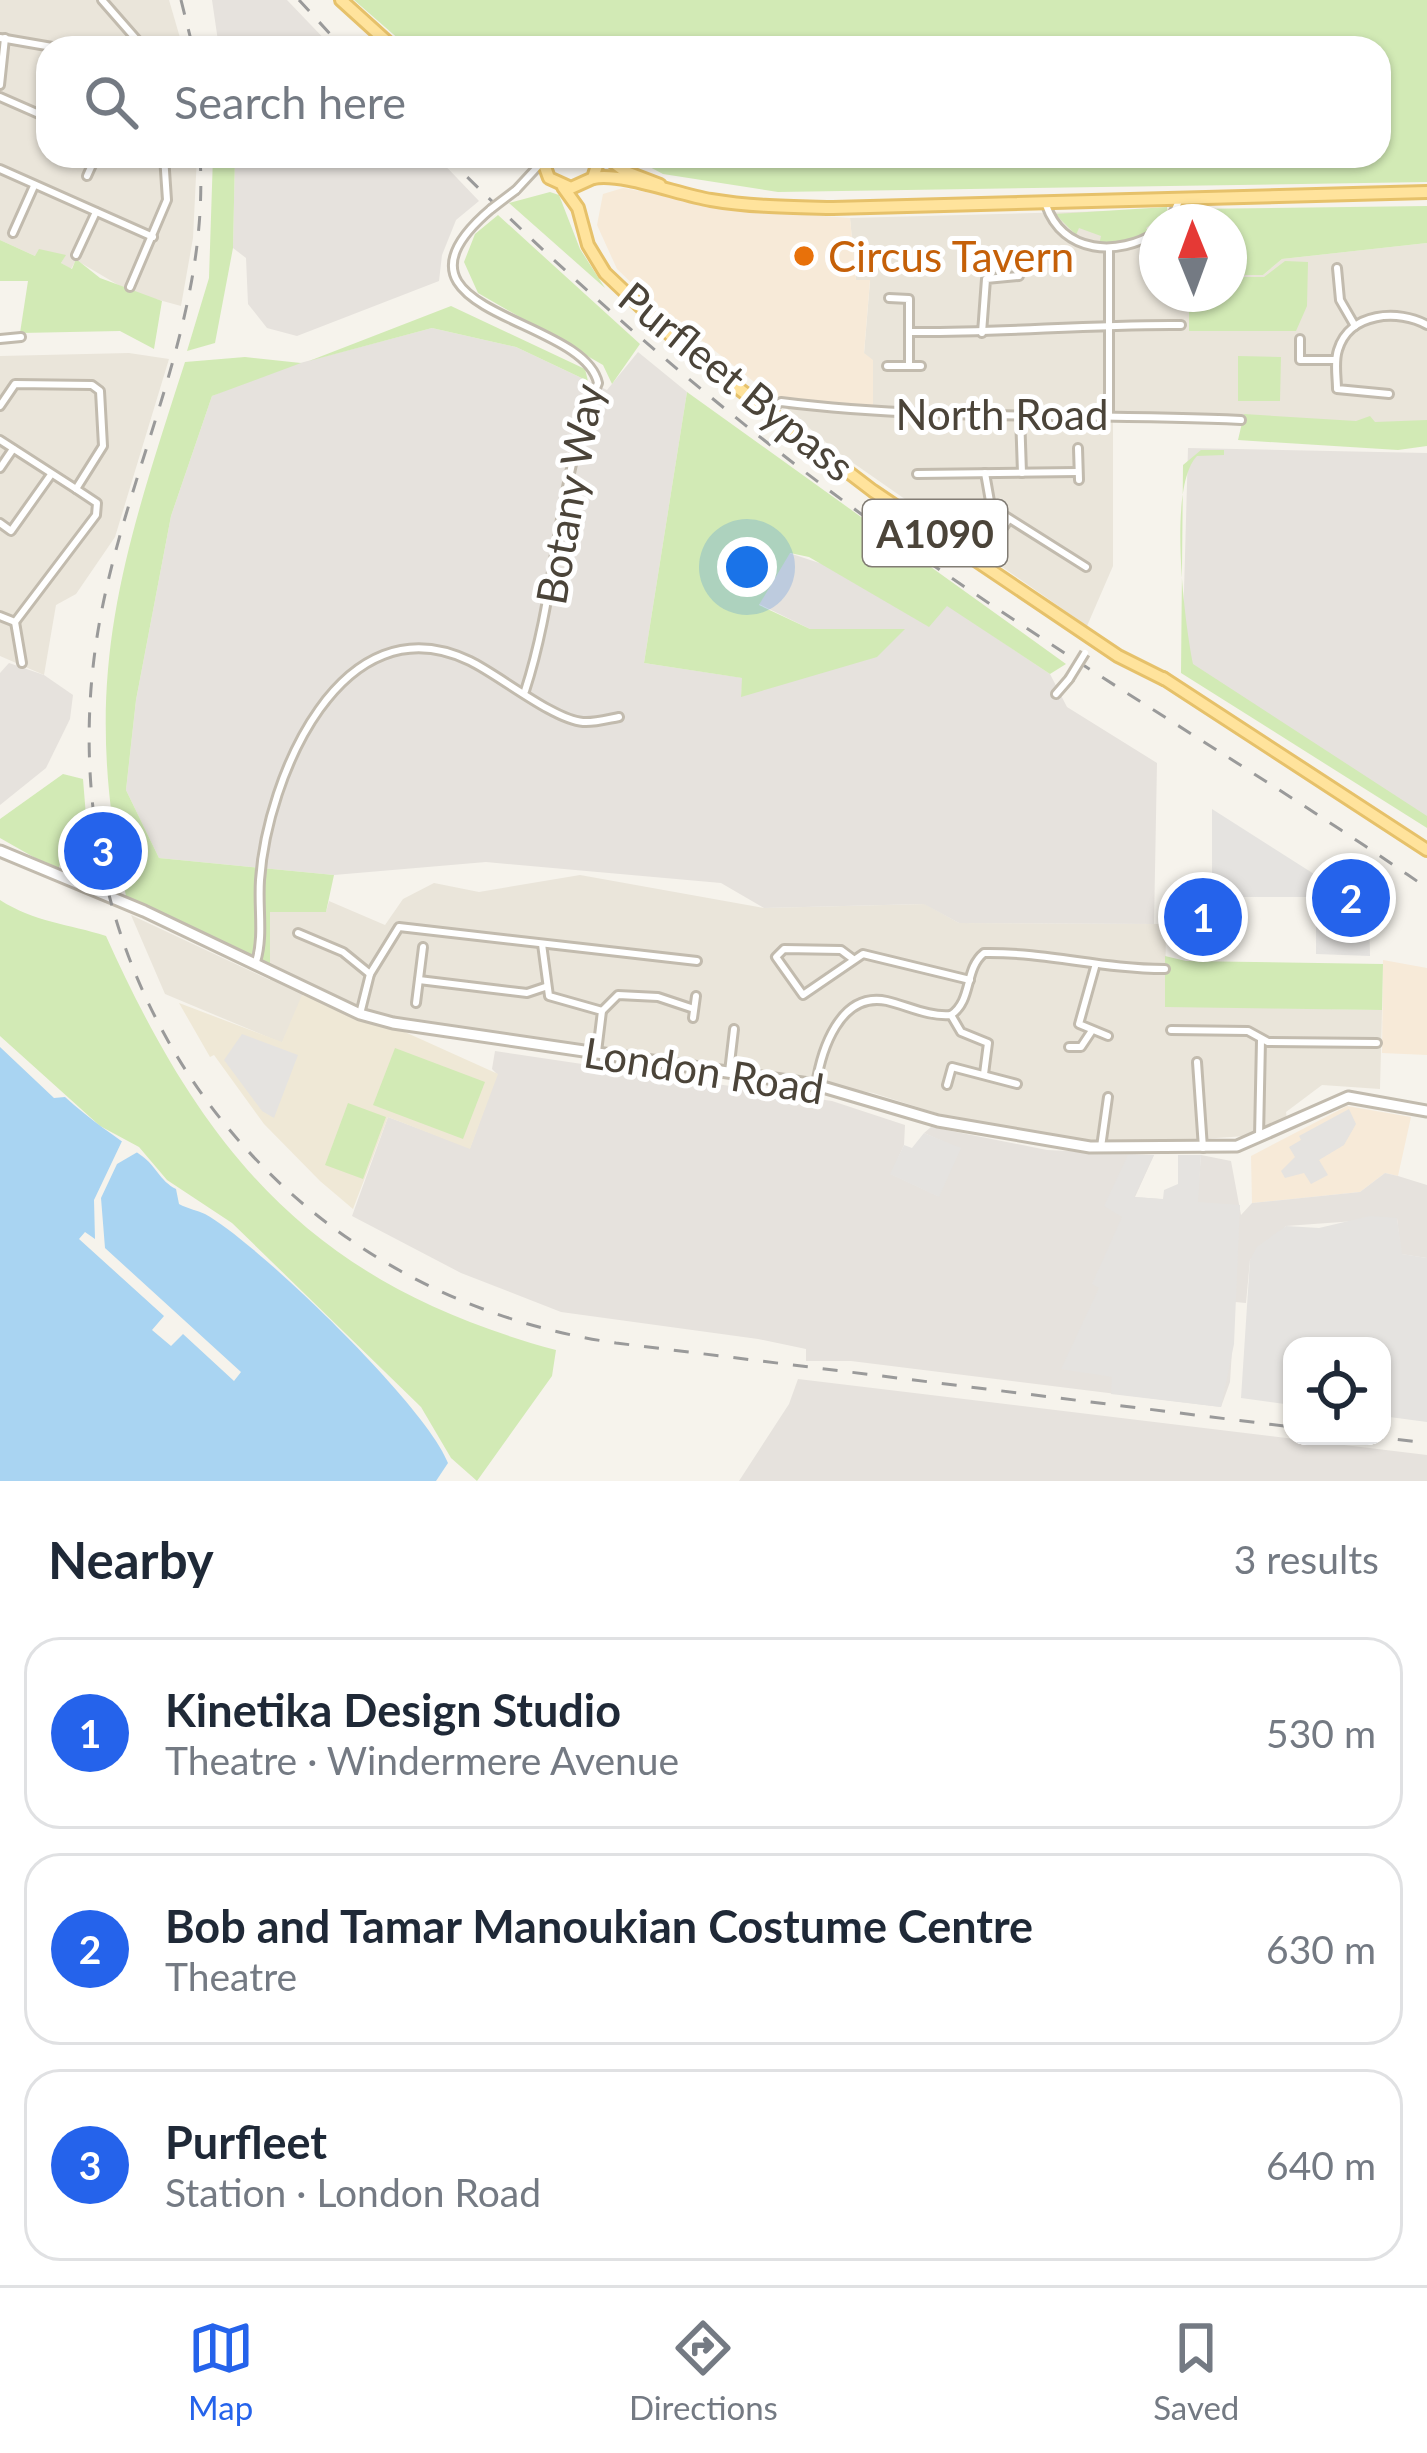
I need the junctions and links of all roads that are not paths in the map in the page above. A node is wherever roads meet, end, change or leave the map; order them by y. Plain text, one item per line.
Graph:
1 (102, 0) edge
2 (123, 0) edge
3 (341, 0) edge
4 (116, 12) junction
5 (135, 36) edge
6 (381, 36) edge
7 (3, 38) edge
8 (36, 44) edge
9 (0, 86) edge
10 (0, 97) edge
11 (36, 113) edge
12 (91, 168) edge
13 (165, 168) edge
14 (534, 168) edge
15 (548, 168) edge
16 (597, 168) edge
17 (620, 168) edge
18 (0, 169) edge
19 (87, 176) dead end
20 (590, 181) junction
21 (559, 185) junction
22 (34, 186) junction
23 (520, 188) junction
24 (1427, 192) edge
25 (683, 194) junction
26 (1179, 197) junction
27 (1045, 202) junction
28 (1176, 204) edge
29 (578, 208) junction
30 (96, 212) junction
31 (13, 233) dead end
32 (153, 237) junction
33 (1139, 238) edge
34 (1109, 249) junction
35 (76, 255) dead end
36 (1337, 268) dead end
37 (1019, 276) dead end
38 (130, 287) dead end
39 (889, 298) dead end
40 (1427, 309) edge
41 (1111, 324) junction
42 (1424, 324) edge
43 (1181, 325) dead end
44 (1356, 326) junction
45 (909, 332) junction
46 (982, 333) junction
47 (21, 337) dead end
48 (0, 339) edge
49 (1300, 339) dead end
50 (1336, 359) junction
51 (886, 366) dead end
52 (909, 366) junction
53 (921, 366) dead end
54 (1325, 389) dead end
55 (1337, 389) junction
56 (1389, 394) dead end
57 (0, 406) edge
58 (767, 411) junction
59 (1020, 414) junction
60 (1108, 414) junction
61 (1241, 420) dead end
62 (0, 440) edge
63 (1078, 448) dead end
64 (13, 449) junction
65 (0, 468) edge
66 (1022, 472) junction
67 (985, 473) junction
68 (917, 474) dead end
69 (51, 475) junction
70 (76, 489) junction
71 (1009, 519) junction
72 (0, 523) edge
73 (979, 562) junction
74 (1086, 567) dead end
75 (0, 616) edge
76 (15, 622) junction
77 (1095, 638) junction
78 (22, 663) dead end
79 (525, 692) junction
80 (1056, 694) dead end
81 (619, 717) dead end
82 (0, 850) edge
83 (1427, 850) edge
84 (298, 933) dead end
85 (542, 944) junction
86 (423, 947) dead end
87 (854, 959) junction
88 (697, 961) dead end
89 (256, 966) junction
90 (1095, 967) junction
91 (1165, 969) dead end
92 (370, 974) junction
93 (419, 980) junction
94 (970, 980) junction
95 (545, 987) junction
96 (696, 996) dead end
97 (416, 1003) dead end
98 (602, 1010) junction
99 (360, 1014) junction
100 (951, 1015) junction
101 (734, 1029) dead end
102 (1171, 1030) dead end
103 (1091, 1032) junction
104 (1108, 1036) dead end
105 (1261, 1040) junction
106 (1377, 1043) dead end
107 (1069, 1047) dead end
108 (597, 1052) junction
109 (1197, 1062) dead end
110 (729, 1072) junction
111 (983, 1075) junction
112 (1017, 1084) dead end
113 (816, 1085) junction
114 (947, 1085) dead end
115 (1108, 1097) dead end
116 (1427, 1111) edge
117 (1259, 1141) junction
118 (1101, 1148) junction
119 (1202, 1148) junction

1 - 4 street
2 - 4 street
3 - 6 main road
4 - 5 street
7 - 8 street
7 - 9 street
10 - 11 street
12 - 19 street
13 - 32 street
14 - 23 street, Botany Way
15 - 21 main road, Purfleet Bypass
16 - 20 main road
17 - 25 main road
18 - 22 street
20 - 21 main road
20 - 25 main road
20 - 29 main road
21 - 23 street
21 - 29 main road, Purfleet Bypass / A1090
22 - 30 street
22 - 31 street
23 - 79 street, Botany Way, bridge
24 - 26 main road
25 - 27 main road
26 - 27 main road
26 - 28 street
27 - 34 street
29 - 58 main road, Purfleet Bypass / A1090
30 - 32 street
30 - 35 street
32 - 38 street
33 - 34 street
34 - 41 street
36 - 44 street
37 - 46 street
39 - 45 street
40 - 42 street
41 - 43 street
41 - 46 street
41 - 60 street
42 - 44 street
44 - 50 street
45 - 46 street
45 - 52 street
47 - 48 street
49 - 50 street
50 - 55 street
51 - 52 street
52 - 53 street
54 - 55 street
55 - 56 street
57 - 70 street
58 - 59 street, North Road
58 - 73 main road, Purfleet Bypass / A1090
59 - 60 street, North Road
59 - 66 street
60 - 61 street, North Road
62 - 64 street
63 - 66 street
64 - 65 street
64 - 69 street
66 - 67 street
67 - 68 street
67 - 71 street
69 - 70 street
69 - 72 street
70 - 76 street
71 - 73 street
71 - 74 street
73 - 77 main road, Purfleet Bypass / A1090
75 - 76 street
76 - 78 street
77 - 80 street, bridge
77 - 83 main road, Purfleet Bypass / A1090
79 - 81 street
79 - 89 street
82 - 89 street, London Road
84 - 92 street
85 - 88 street
85 - 92 street
85 - 95 street
86 - 93 street
87 - 87 street
87 - 94 street
89 - 99 street, London Road
90 - 91 street
90 - 94 street
90 - 103 street
92 - 99 street
93 - 95 street
93 - 97 street
94 - 100 street
95 - 98 street
96 - 98 street
98 - 108 street
99 - 108 street, London Road
100 - 111 street
100 - 113 street
101 - 110 street
102 - 105 street
103 - 104 street
103 - 107 street
105 - 106 street
105 - 117 street
108 - 110 street, London Road
109 - 119 street
110 - 113 street, London Road
111 - 112 street
111 - 114 street
113 - 118 street, London Road
115 - 118 street
116 - 117 street, London Road
117 - 119 street, London Road
118 - 119 street, London Road

